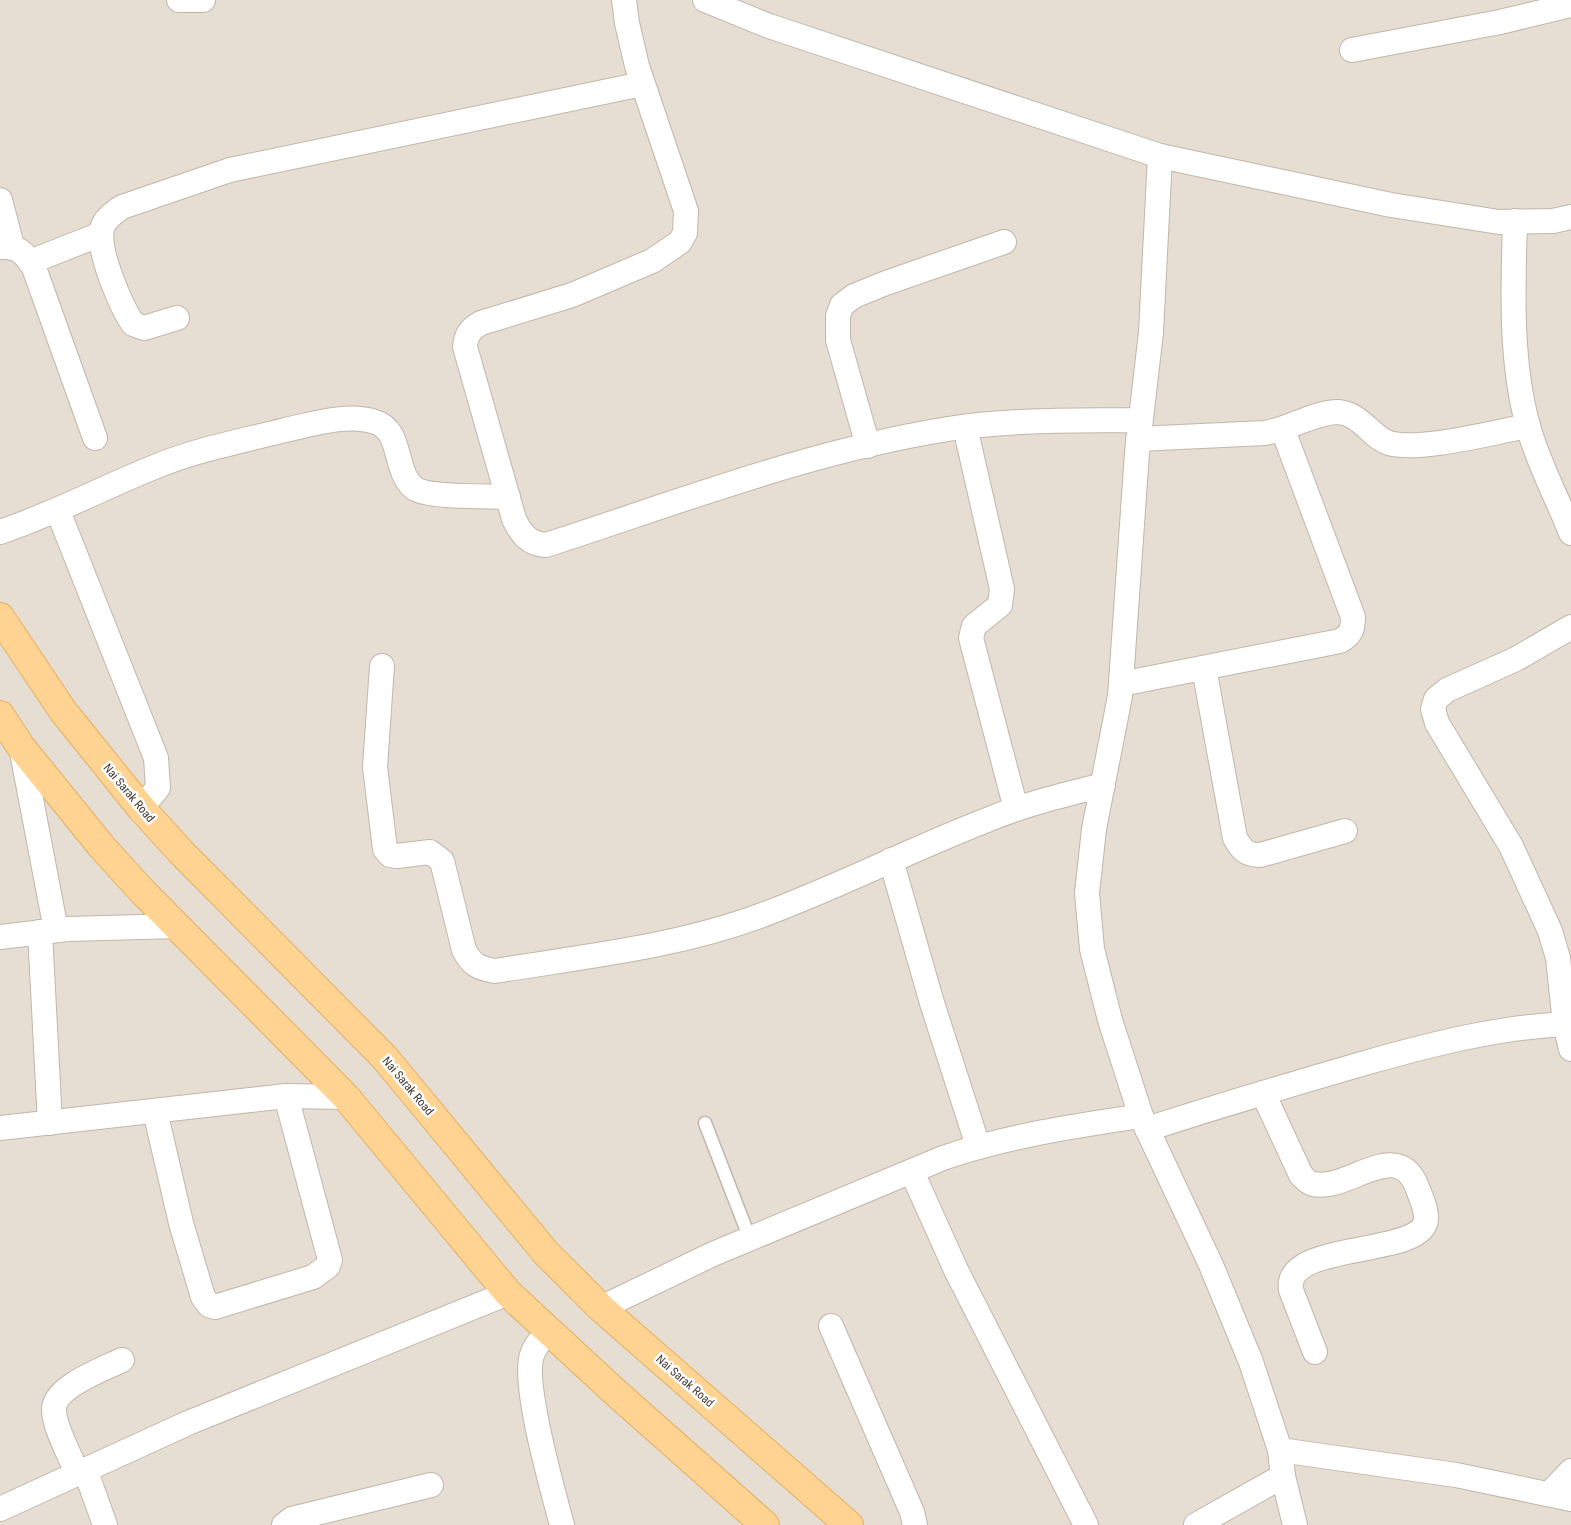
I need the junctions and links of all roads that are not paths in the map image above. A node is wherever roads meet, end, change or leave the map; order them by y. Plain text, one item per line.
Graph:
1 (179, 0) edge
2 (203, 0) edge
3 (624, 0) edge
4 (705, 0) edge
5 (1563, 4) edge
6 (1352, 50) dead end
7 (642, 84) junction
8 (1160, 156) junction
9 (0, 200) edge
10 (1571, 216) edge
11 (1514, 221) junction
12 (101, 234) junction
13 (1004, 242) dead end
14 (6, 246) edge
15 (30, 262) junction
16 (177, 318) dead end
17 (1528, 426) junction
18 (965, 428) junction
19 (1139, 429) junction
20 (1283, 430) junction
21 (95, 438) dead end
22 (868, 446) junction
23 (508, 497) junction
24 (58, 511) junction
25 (0, 532) edge
26 (1571, 533) edge
27 (0, 617) edge
28 (1571, 627) edge
29 (382, 666) dead end
30 (1204, 668) junction
31 (1121, 684) junction
32 (0, 715) edge
33 (21, 747) junction
34 (1103, 786) junction
35 (141, 808) junction
36 (1016, 809) junction
37 (1345, 831) dead end
38 (891, 860) junction
39 (178, 926) junction
40 (48, 931) junction
41 (0, 937) edge
42 (1568, 1024) edge
43 (1571, 1048) edge
44 (1263, 1093) junction
45 (286, 1096) junction
46 (346, 1097) junction
47 (155, 1111) junction
48 (50, 1123) junction
49 (1144, 1123) junction
50 (705, 1124) dead end
51 (0, 1128) edge
52 (978, 1146) junction
53 (912, 1172) junction
54 (750, 1239) junction
55 (508, 1293) junction
56 (601, 1308) junction
57 (831, 1326) dead end
58 (551, 1332) junction
59 (1315, 1352) dead end
60 (122, 1360) dead end
61 (1280, 1450) junction
62 (81, 1470) junction
63 (1571, 1471) edge
64 (1283, 1476) junction
65 (430, 1484) dead end
66 (1560, 1496) edge
67 (0, 1509) edge
68 (105, 1525) edge
69 (284, 1525) edge
70 (562, 1525) edge
71 (765, 1525) edge
72 (849, 1525) edge
73 (915, 1525) edge
74 (1086, 1525) edge
75 (1196, 1525) edge
76 (1295, 1525) edge

1 - 2 street
3 - 7 street
4 - 8 street
5 - 6 street
7 - 12 street
7 - 23 street
8 - 11 street
8 - 19 street
9 - 14 street
10 - 11 street
11 - 17 street
12 - 15 street
12 - 16 street
13 - 22 street
14 - 15 street
15 - 21 street
17 - 20 street
17 - 26 street
18 - 19 street
18 - 22 street
18 - 36 street
19 - 20 street
19 - 31 street
20 - 30 street
22 - 23 street
23 - 24 street
24 - 25 street
24 - 35 street
27 - 35 main road, Nai Sarak Road
28 - 42 street
29 - 38 street
30 - 31 street
30 - 37 street
31 - 34 street
32 - 33 main road
33 - 39 main road
33 - 40 street
34 - 36 street
34 - 49 street
35 - 56 main road, Nai Sarak Road
36 - 38 street
38 - 52 street
39 - 40 street
39 - 46 main road
40 - 41 street
40 - 48 street
42 - 43 street
42 - 44 street
44 - 49 street
44 - 59 street
45 - 46 street
45 - 47 street
45 - 47 street
46 - 55 main road
47 - 48 street
48 - 51 street
49 - 52 street
49 - 61 street
50 - 54 lane
52 - 53 street
53 - 54 street
53 - 74 street
54 - 56 street
55 - 58 main road
55 - 62 street
56 - 72 main road, Nai Sarak Road
57 - 73 street
58 - 70 street
58 - 71 main road
60 - 62 street
61 - 64 street
61 - 66 street
62 - 67 street
62 - 68 street
63 - 66 street
64 - 75 street
64 - 76 street
65 - 69 street

